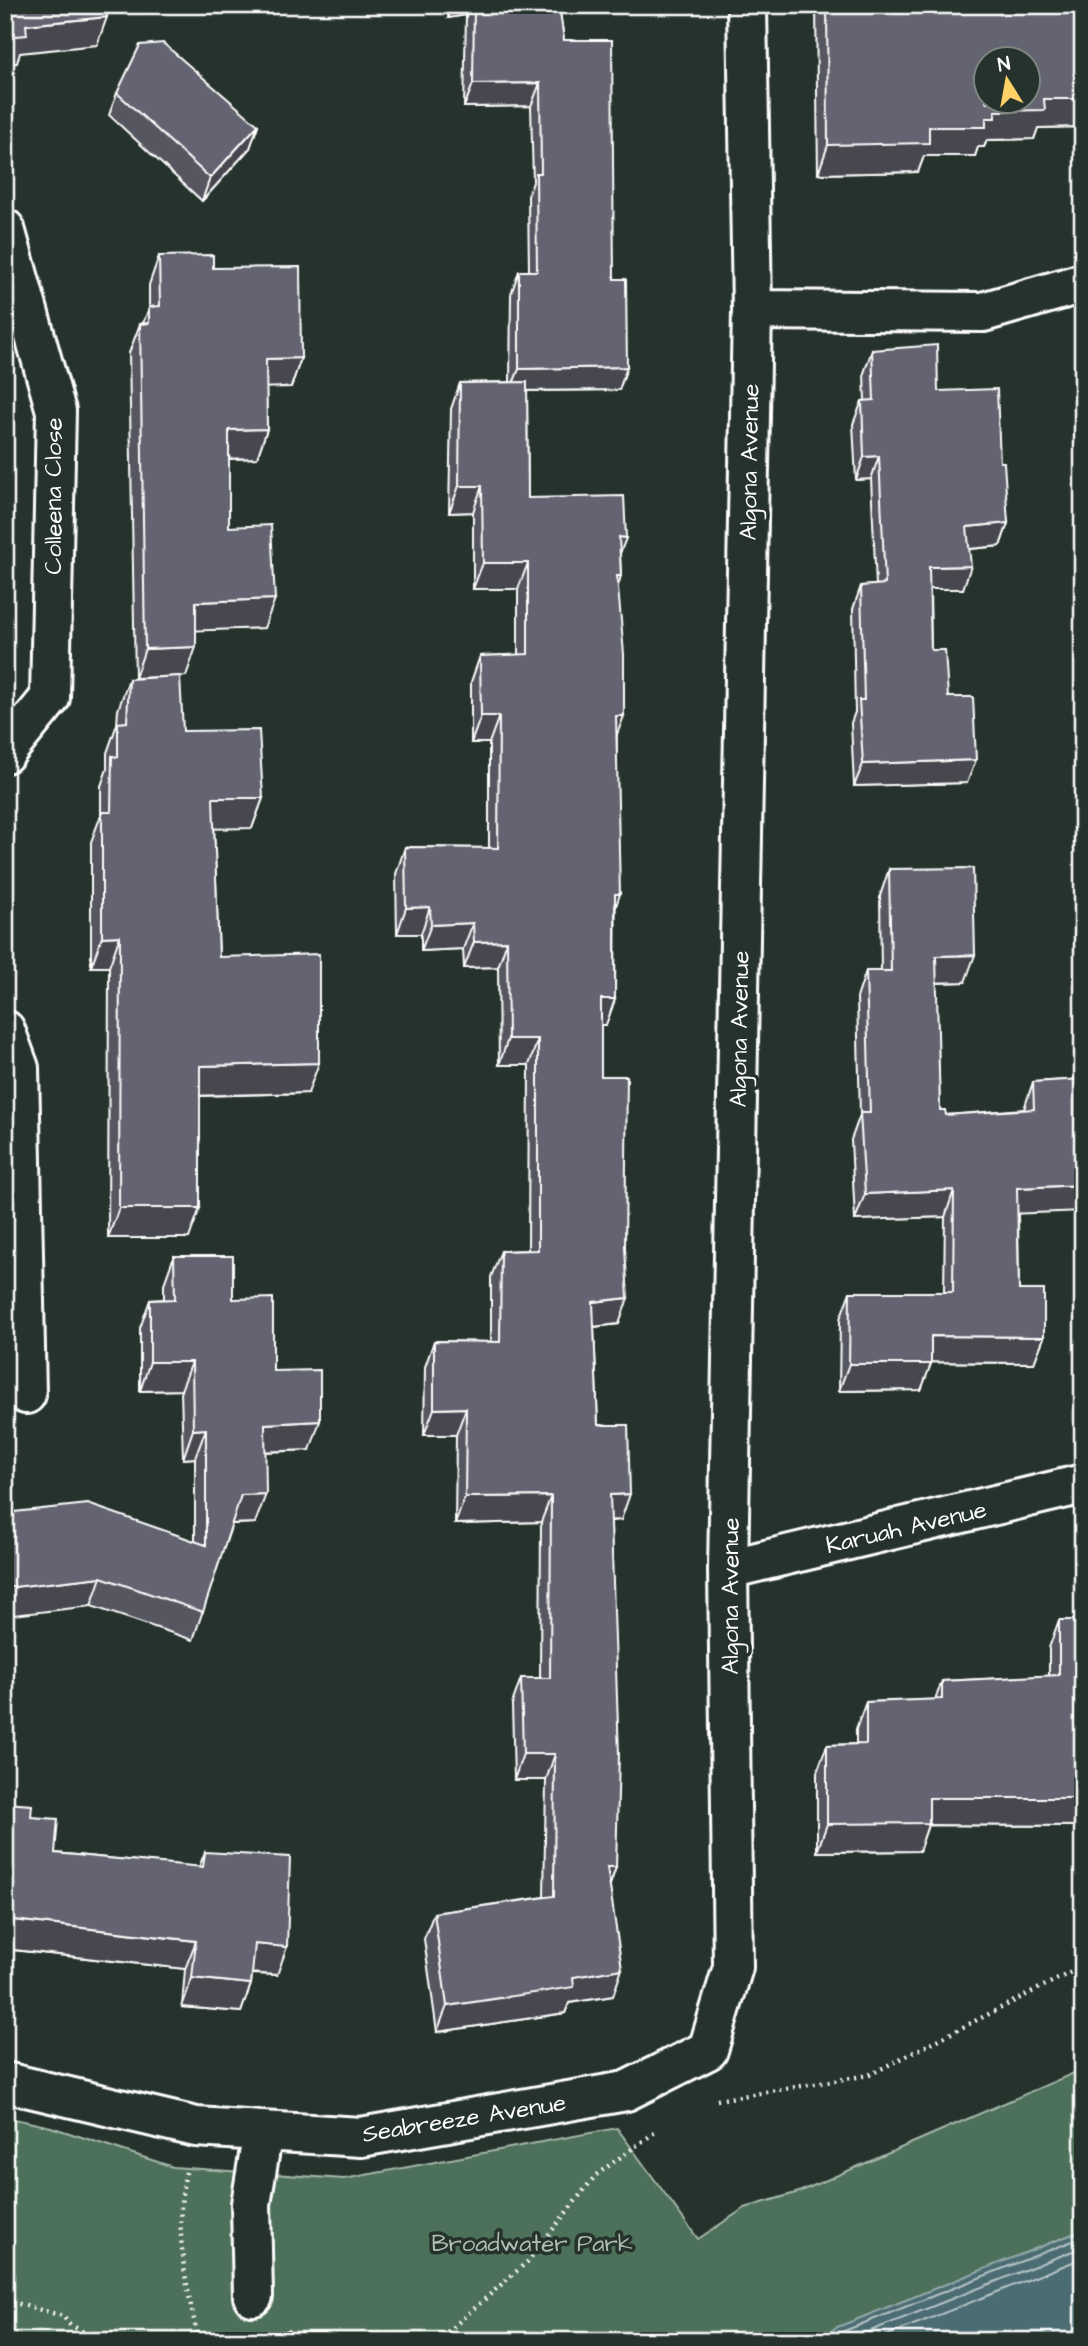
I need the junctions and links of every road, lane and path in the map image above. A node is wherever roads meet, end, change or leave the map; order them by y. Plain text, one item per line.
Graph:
1 (747, 5) edge
2 (5, 229) edge
3 (1083, 282) edge
4 (752, 310) junction
5 (5, 753) edge
6 (5, 1030) edge
7 (26, 1394) dead end
8 (1083, 1485) edge
9 (728, 1569) junction
10 (1083, 1966) edge
11 (708, 2050) joint
12 (5, 2082) edge
13 (707, 2102) dead end
14 (196, 2127) junction
15 (661, 2127) dead end
16 (263, 2131) junction
17 (253, 2296) dead end
18 (5, 2300) edge
19 (100, 2341) edge
20 (199, 2341) edge
21 (437, 2341) edge

1 - 4 street, Algona Avenue
2 - 5 street, Colleena Close
3 - 4 street
4 - 9 street, Algona Avenue
6 - 7 street
8 - 9 street, Karuah Avenue
9 - 11 street, Algona Avenue
10 - 13 path
11 - 16 street, Seabreeze Avenue
12 - 14 street, Seabreeze Avenue
14 - 16 street, Seabreeze Avenue
14 - 20 path
15 - 21 path
16 - 17 street
18 - 19 path

